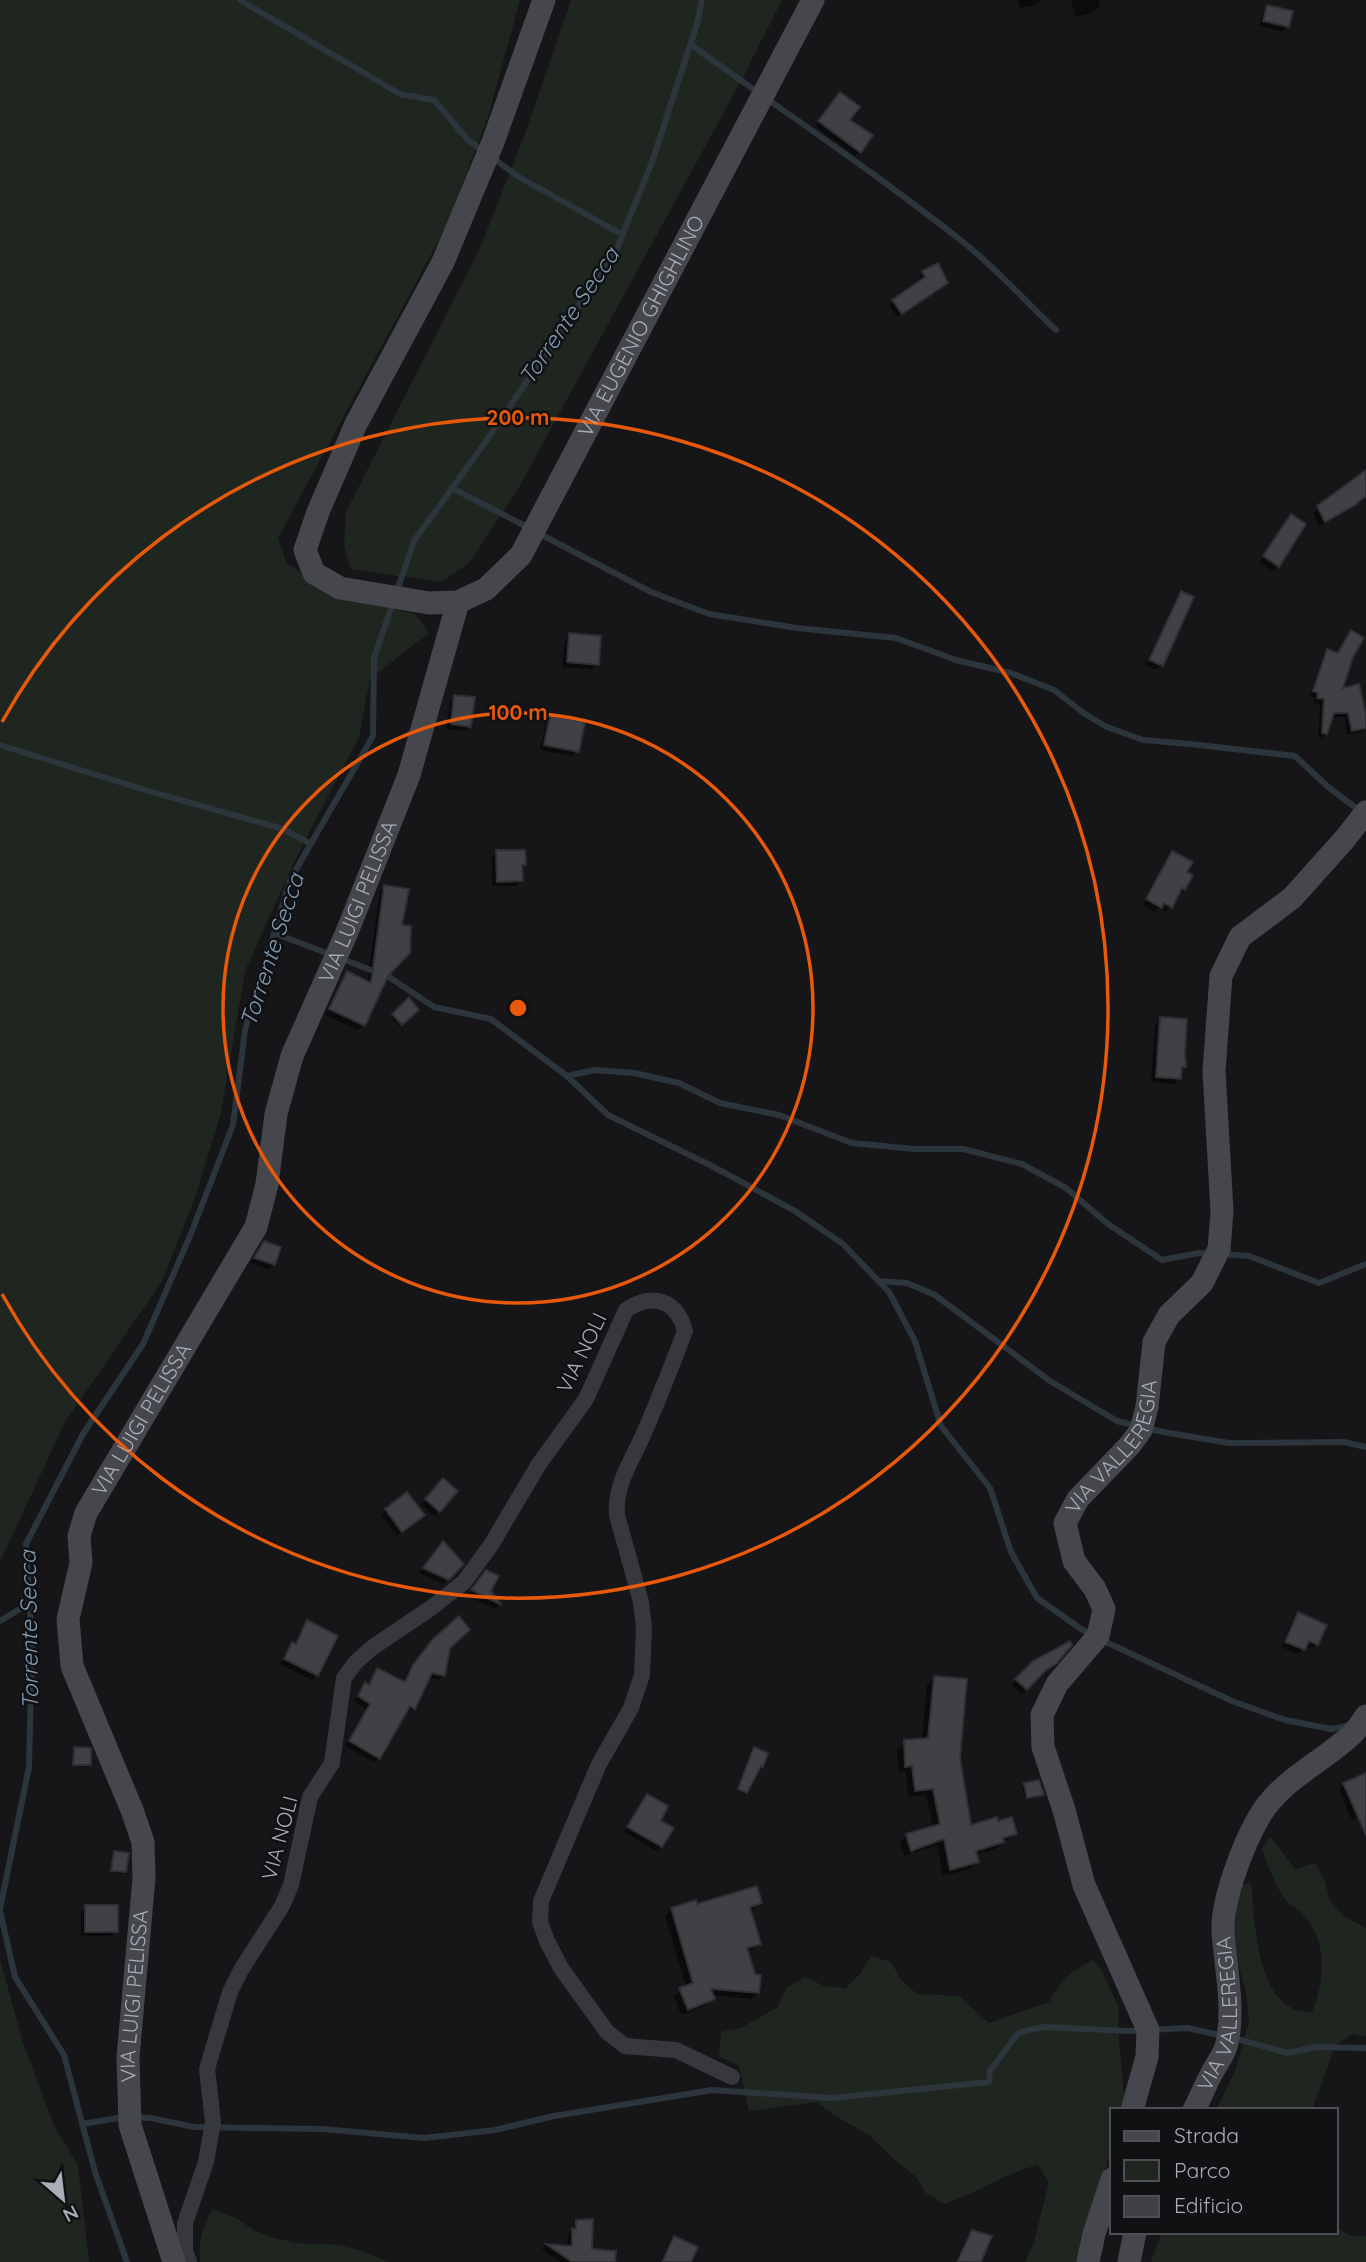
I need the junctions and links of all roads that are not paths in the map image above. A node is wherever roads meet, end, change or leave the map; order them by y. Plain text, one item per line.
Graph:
1 (544, 0) edge
2 (813, 0) edge
3 (458, 602) junction
4 (1366, 812) edge
5 (1366, 1716) edge
6 (732, 2077) dead end
7 (1133, 2108) edge
8 (1196, 2108) edge
9 (1110, 2185) edge
10 (1136, 2234) edge
11 (174, 2262) edge
12 (189, 2262) edge
13 (1088, 2262) edge
14 (1129, 2262) edge

1 - 3 street, VIA EUGENIO GHIGHLINO
2 - 3 street, VIA EUGENIO GHIGHLINO
3 - 11 street, VIA LUIGI PELISSA
4 - 7 street, VIA VALLEREGIA
5 - 8 street, VIA VALLEREGIA
6 - 12 street, VIA NOLI
9 - 13 street
10 - 14 street

